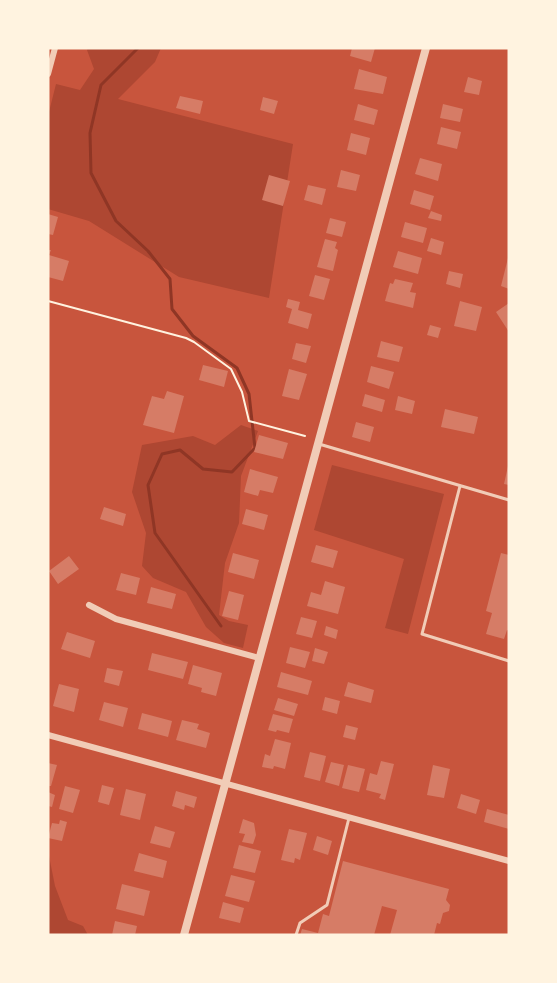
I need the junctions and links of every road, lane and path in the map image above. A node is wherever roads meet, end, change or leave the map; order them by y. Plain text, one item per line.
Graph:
1 (55, 48) edge
2 (426, 48) edge
3 (48, 74) edge
4 (48, 301) edge
5 (305, 436) dead end
6 (319, 444) junction
7 (460, 486) junction
8 (509, 500) edge
9 (89, 605) dead end
10 (259, 658) junction
11 (509, 661) edge
12 (48, 735) edge
13 (225, 785) junction
14 (349, 818) junction
15 (509, 861) edge
16 (184, 935) edge
17 (296, 935) edge

1 - 3 street
2 - 6 street
4 - 5 path
6 - 7 lane
6 - 10 street
7 - 8 lane
7 - 11 lane
9 - 10 street
10 - 13 street
12 - 13 street
13 - 14 street
13 - 16 street
14 - 15 street
14 - 17 lane

